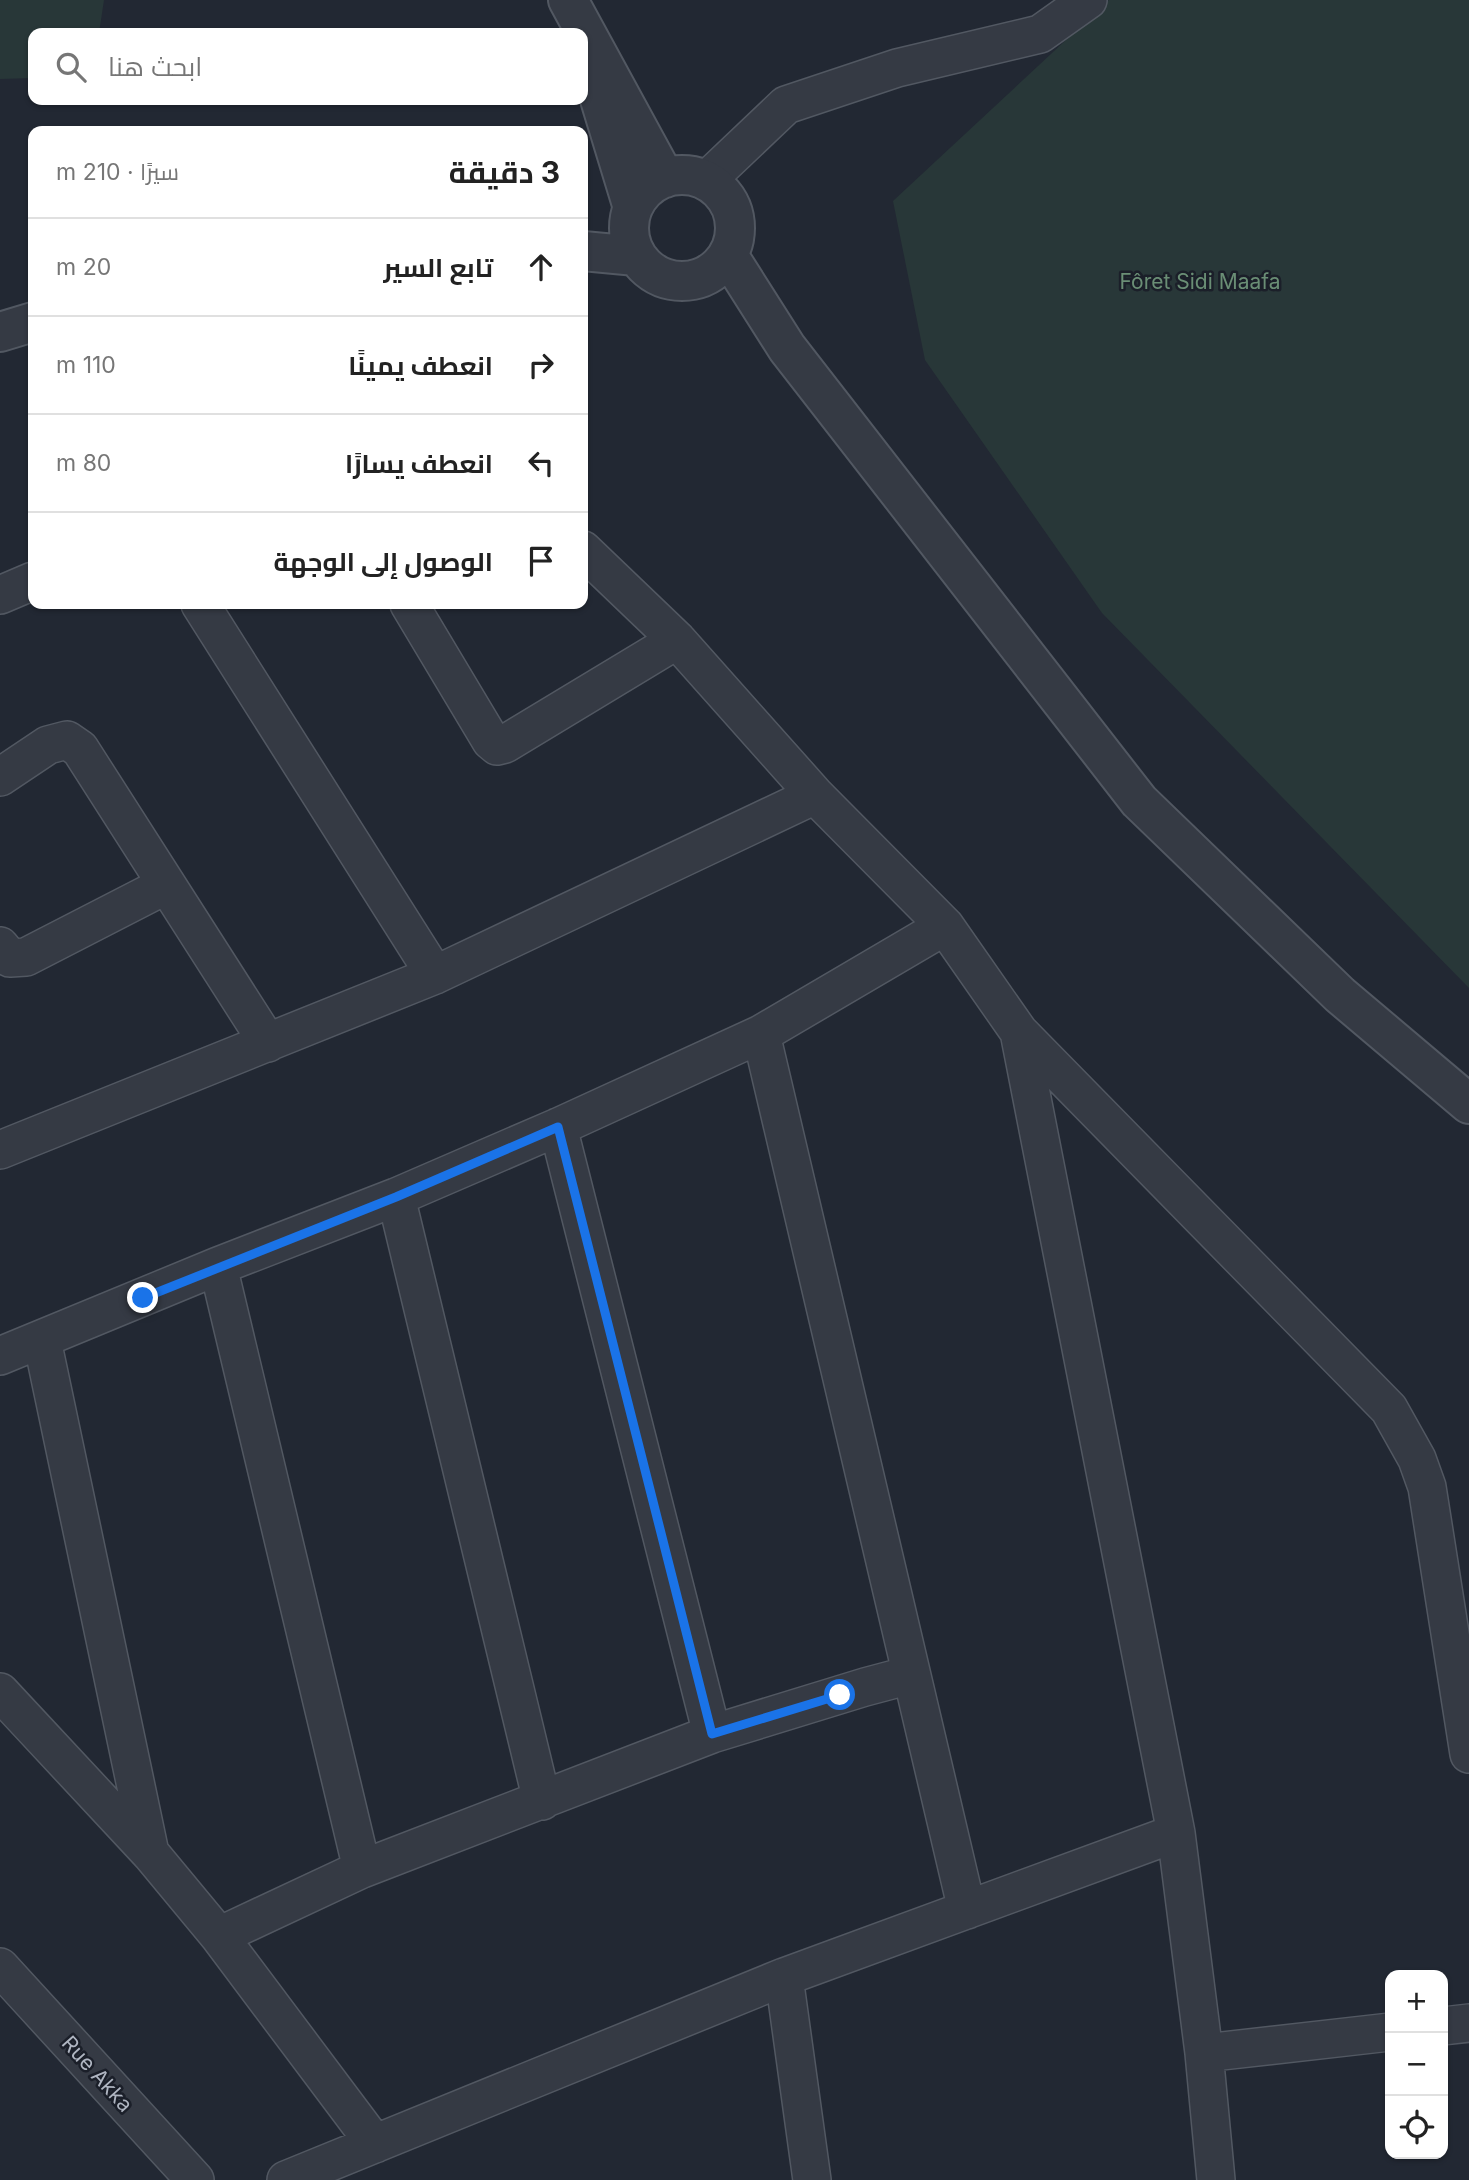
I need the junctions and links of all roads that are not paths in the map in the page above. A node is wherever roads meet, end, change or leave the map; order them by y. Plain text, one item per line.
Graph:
1 (1088, 0) edge
2 (588, 40) edge
3 (588, 62) edge
4 (665, 178) junction
5 (706, 181) junction
6 (633, 229) junction
7 (588, 234) edge
8 (588, 249) edge
9 (717, 265) junction
10 (588, 555) edge
11 (28, 583) edge
12 (0, 595) edge
13 (203, 609) edge
14 (412, 609) edge
15 (677, 640) junction
16 (0, 778) edge
17 (815, 795) junction
18 (166, 885) junction
19 (945, 926) junction
20 (0, 946) edge
21 (435, 975) junction
22 (1019, 1032) junction
23 (761, 1034) junction
24 (268, 1043) junction
25 (1469, 1104) edge
26 (558, 1127) junction
27 (0, 1150) edge
28 (396, 1197) junction
29 (218, 1266) junction
30 (42, 1340) junction
31 (0, 1356) edge
32 (910, 1675) junction
33 (0, 1692) edge
34 (712, 1734) junction
35 (1469, 1754) edge
36 (542, 1801) junction
37 (1175, 1833) junction
38 (151, 1854) junction
39 (362, 1869) junction
40 (967, 1910) junction
41 (219, 1936) junction
42 (0, 1967) edge
43 (783, 1978) junction
44 (1469, 2023) edge
45 (1448, 2025) edge
46 (1385, 2033) edge
47 (1204, 2053) junction
48 (375, 2144) junction
49 (195, 2180) edge
50 (286, 2180) edge
51 (812, 2180) edge
52 (1216, 2180) edge

1 - 5 street
2 - 4 street
3 - 6 street
4 - 5 street
4 - 6 street
5 - 9 street
6 - 7 street
6 - 8 street
6 - 9 street
9 - 25 street
10 - 15 street
11 - 12 street
13 - 21 street
14 - 15 street
15 - 17 street
16 - 18 street
17 - 19 street
17 - 21 street
18 - 20 street
18 - 24 street
19 - 22 street
19 - 23 street
21 - 24 street
22 - 35 street
22 - 37 street
23 - 26 street
23 - 32 street
24 - 27 street
26 - 28 street
26 - 34 street
28 - 29 street
28 - 36 street
29 - 30 street
29 - 39 street
30 - 31 street
30 - 38 street
32 - 34 street
32 - 40 street
33 - 38 street
34 - 36 street
36 - 39 street
37 - 40 street
37 - 47 street
38 - 41 street
39 - 41 street
40 - 43 street
41 - 48 street
42 - 49 street, Rue Akka
43 - 48 street
43 - 51 street
44 - 45 street
46 - 47 street
47 - 52 street
48 - 50 street

